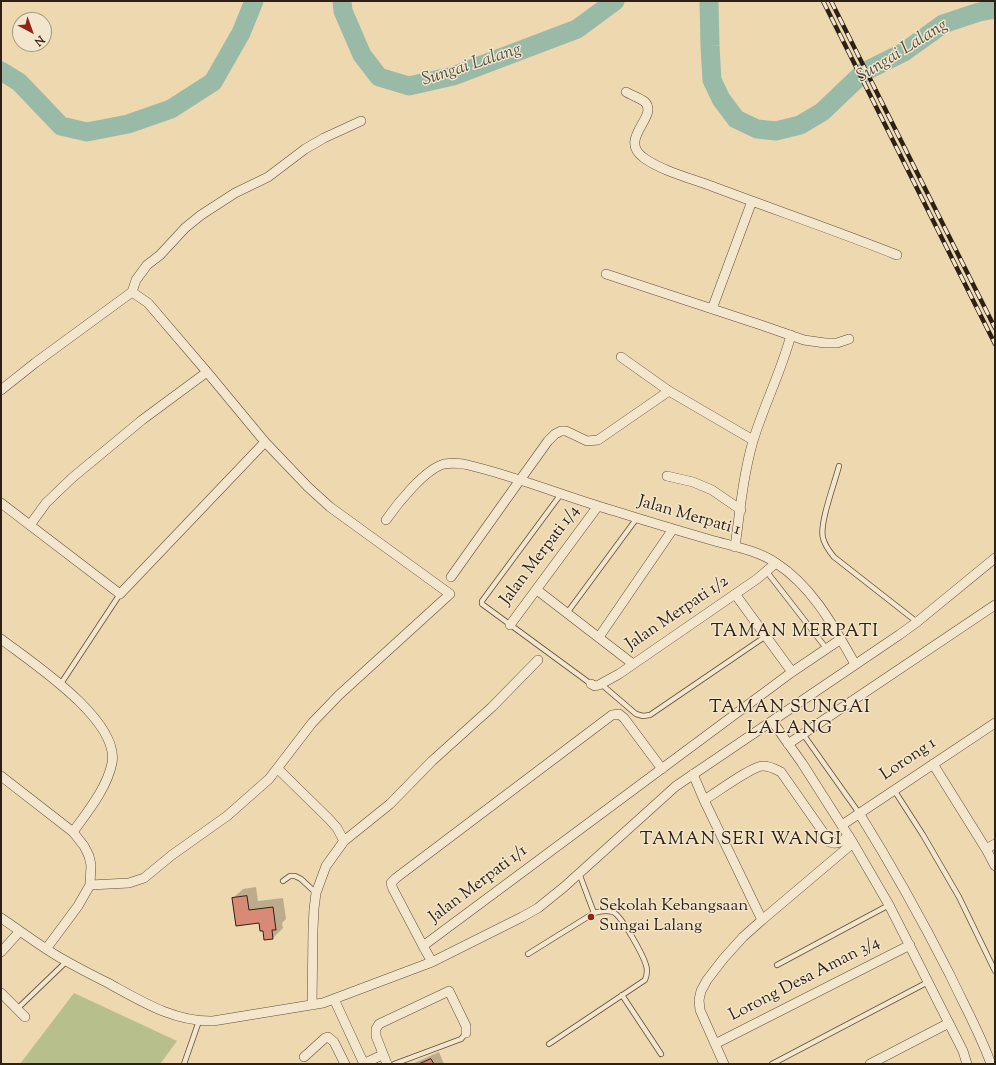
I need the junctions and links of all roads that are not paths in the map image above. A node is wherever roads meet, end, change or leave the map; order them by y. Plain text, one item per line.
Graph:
1 (626, 92) dead end
2 (361, 120) dead end
3 (752, 201) junction
4 (897, 256) dead end
5 (606, 274) dead end
6 (132, 292) junction
7 (712, 309) junction
8 (791, 335) junction
9 (849, 339) dead end
10 (621, 357) dead end
11 (208, 372) junction
12 (1, 390) edge
13 (669, 391) junction
14 (753, 440) junction
15 (265, 442) junction
16 (839, 466) dead end
17 (666, 476) dead end
18 (520, 480) junction
19 (561, 494) junction
20 (1, 503) edge
21 (598, 506) junction
22 (741, 510) junction
23 (637, 518) junction
24 (386, 520) dead end
25 (30, 525) junction
26 (673, 529) junction
27 (734, 546) junction
28 (995, 558) edge
29 (776, 563) junction
30 (767, 572) junction
31 (451, 577) dead end
32 (537, 590) junction
33 (120, 594) junction
34 (735, 594) junction
35 (995, 605) edge
36 (567, 613) junction
37 (917, 622) junction
38 (510, 625) junction
39 (766, 636) junction
40 (599, 637) junction
41 (1, 639) edge
42 (841, 639) junction
43 (826, 648) junction
44 (538, 660) dead end
45 (633, 664) junction
46 (855, 664) junction
47 (792, 672) junction
48 (60, 685) junction
49 (596, 685) junction
50 (772, 721) junction
51 (995, 723) edge
52 (803, 734) junction
53 (788, 744) junction
54 (933, 764) junction
55 (278, 769) junction
56 (662, 769) junction
57 (693, 774) junction
58 (1, 776) edge
59 (894, 790) junction
60 (704, 800) junction
61 (859, 813) junction
62 (842, 825) junction
63 (73, 832) junction
64 (851, 840) junction
65 (344, 841) junction
66 (995, 844) edge
67 (986, 849) junction
68 (995, 866) edge
69 (579, 873) junction
70 (284, 881) dead end
71 (90, 885) junction
72 (316, 893) junction
73 (889, 905) junction
74 (594, 913) junction
75 (1, 918) edge
76 (762, 920) junction
77 (20, 931) junction
78 (910, 945) junction
79 (423, 946) junction
80 (46, 949) junction
81 (1, 952) edge
82 (528, 954) dead end
83 (67, 961) junction
84 (432, 962) junction
85 (777, 965) dead end
86 (995, 971) edge
87 (928, 982) junction
88 (1, 993) edge
89 (622, 995) junction
90 (334, 999) junction
91 (312, 1005) junction
92 (17, 1009) junction
93 (25, 1017) dead end
94 (199, 1021) junction
95 (949, 1023) junction
96 (466, 1033) joint
97 (549, 1044) dead end
98 (715, 1044) junction
99 (382, 1054) junction
100 (661, 1054) dead end
101 (304, 1057) dead end
102 (184, 1064) edge
103 (345, 1064) edge
104 (363, 1064) edge
105 (387, 1064) edge
106 (394, 1064) edge
107 (724, 1064) edge
108 (772, 1064) edge
109 (870, 1064) edge
110 (967, 1064) edge
111 (991, 1064) edge

1 - 3 street
2 - 6 street
3 - 4 street
3 - 7 street
5 - 7 street
6 - 11 street
6 - 12 street
7 - 8 street
8 - 9 street
8 - 14 street
10 - 13 street
11 - 15 street
11 - 25 street
13 - 14 street
13 - 18 street
14 - 22 street
15 - 33 street
15 - 55 street
16 - 37 lane
17 - 22 street
18 - 19 street, Jalan Merpati 1
18 - 24 street, Jalan Merpati 1
18 - 31 street
19 - 21 street, Jalan Merpati 1
19 - 38 lane
20 - 25 street
21 - 23 street, Jalan Merpati 1
21 - 32 street, Jalan Merpati 1/4
22 - 27 street
23 - 26 street, Jalan Merpati 1
23 - 36 lane
25 - 33 street
26 - 27 street, Jalan Merpati 1
26 - 40 street
27 - 29 street, Jalan Merpati 1
28 - 37 street
29 - 30 street, Jalan Merpati 1/2
29 - 42 street, Jalan Merpati 1
30 - 34 street, Jalan Merpati 1/2
30 - 43 lane
32 - 36 street
32 - 38 street, Jalan Merpati 1/4
33 - 48 lane
34 - 39 street
34 - 45 street, Jalan Merpati 1/2
35 - 52 street
36 - 40 street
37 - 46 street
38 - 49 lane
39 - 47 street
39 - 49 lane
40 - 45 street
41 - 48 street
42 - 43 street, Jalan Merpati 1/1
42 - 46 street, Jalan Merpati 1
43 - 47 street, Jalan Merpati 1/1
44 - 65 street
45 - 49 street, Jalan Merpati 1/2
46 - 50 street
47 - 56 street, Jalan Merpati 1/1
48 - 63 street
50 - 53 street
50 - 57 street
51 - 54 street, Lorong 1
52 - 53 street
52 - 61 lane
53 - 62 street
54 - 59 street, Lorong 1
54 - 67 street
55 - 65 street
55 - 71 street
56 - 79 street, Jalan Merpati 1/1
56 - 79 street, Jalan Merpati 1/1
57 - 60 street
57 - 69 street
58 - 63 street
59 - 61 street, Lorong 1
59 - 86 lane
60 - 64 street
60 - 76 street
61 - 62 street, Lorong 1
61 - 111 street
62 - 64 street
63 - 71 street
64 - 73 street
64 - 76 street
65 - 72 street
66 - 67 street
67 - 68 street
69 - 74 lane
69 - 84 street
70 - 72 lane
71 - 80 street
72 - 91 street
73 - 78 street
73 - 85 lane
74 - 82 lane
74 - 89 lane
75 - 77 street
76 - 98 street
77 - 80 street
77 - 81 street
78 - 87 street
78 - 98 street, Lorong Desa Aman 3/4
79 - 84 street
80 - 83 street
83 - 92 lane
83 - 94 street
84 - 90 street
87 - 95 street
87 - 108 lane
88 - 92 street
89 - 97 lane
89 - 100 lane
90 - 91 street
90 - 104 street
91 - 94 street
92 - 93 street
94 - 102 lane
95 - 109 street
95 - 110 street
96 - 99 street
96 - 106 lane
98 - 107 street
99 - 104 street
99 - 105 street
101 - 103 street

